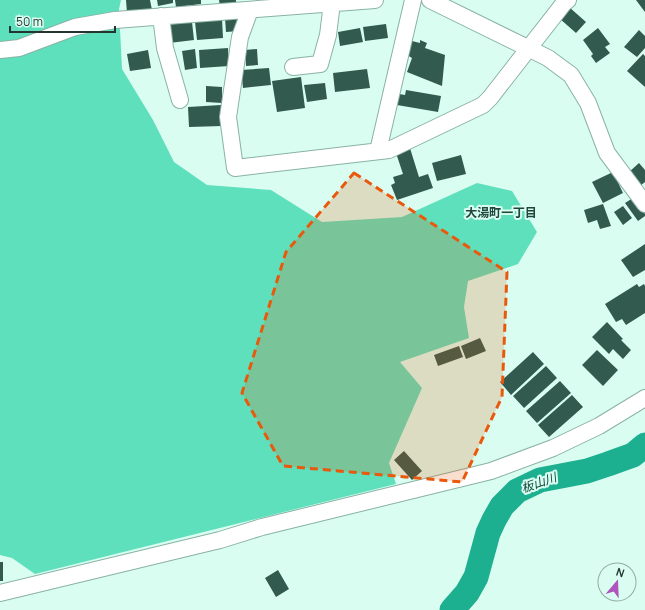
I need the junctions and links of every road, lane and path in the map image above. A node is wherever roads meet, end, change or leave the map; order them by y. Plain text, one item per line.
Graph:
1 (375, 0) edge
2 (413, 0) edge
3 (430, 0) edge
4 (568, 0) edge
5 (332, 3) junction
6 (250, 10) junction
7 (161, 16) junction
8 (528, 49) junction
9 (0, 50) edge
10 (293, 67) dead end
11 (180, 100) dead end
12 (378, 151) junction
13 (645, 204) edge
14 (645, 398) edge
15 (0, 593) edge

1 - 5 street
2 - 12 street
3 - 8 street
4 - 8 street
5 - 6 street
5 - 10 street
6 - 7 street
6 - 12 street
7 - 9 street
7 - 11 street
8 - 12 street
8 - 13 street
14 - 15 street

